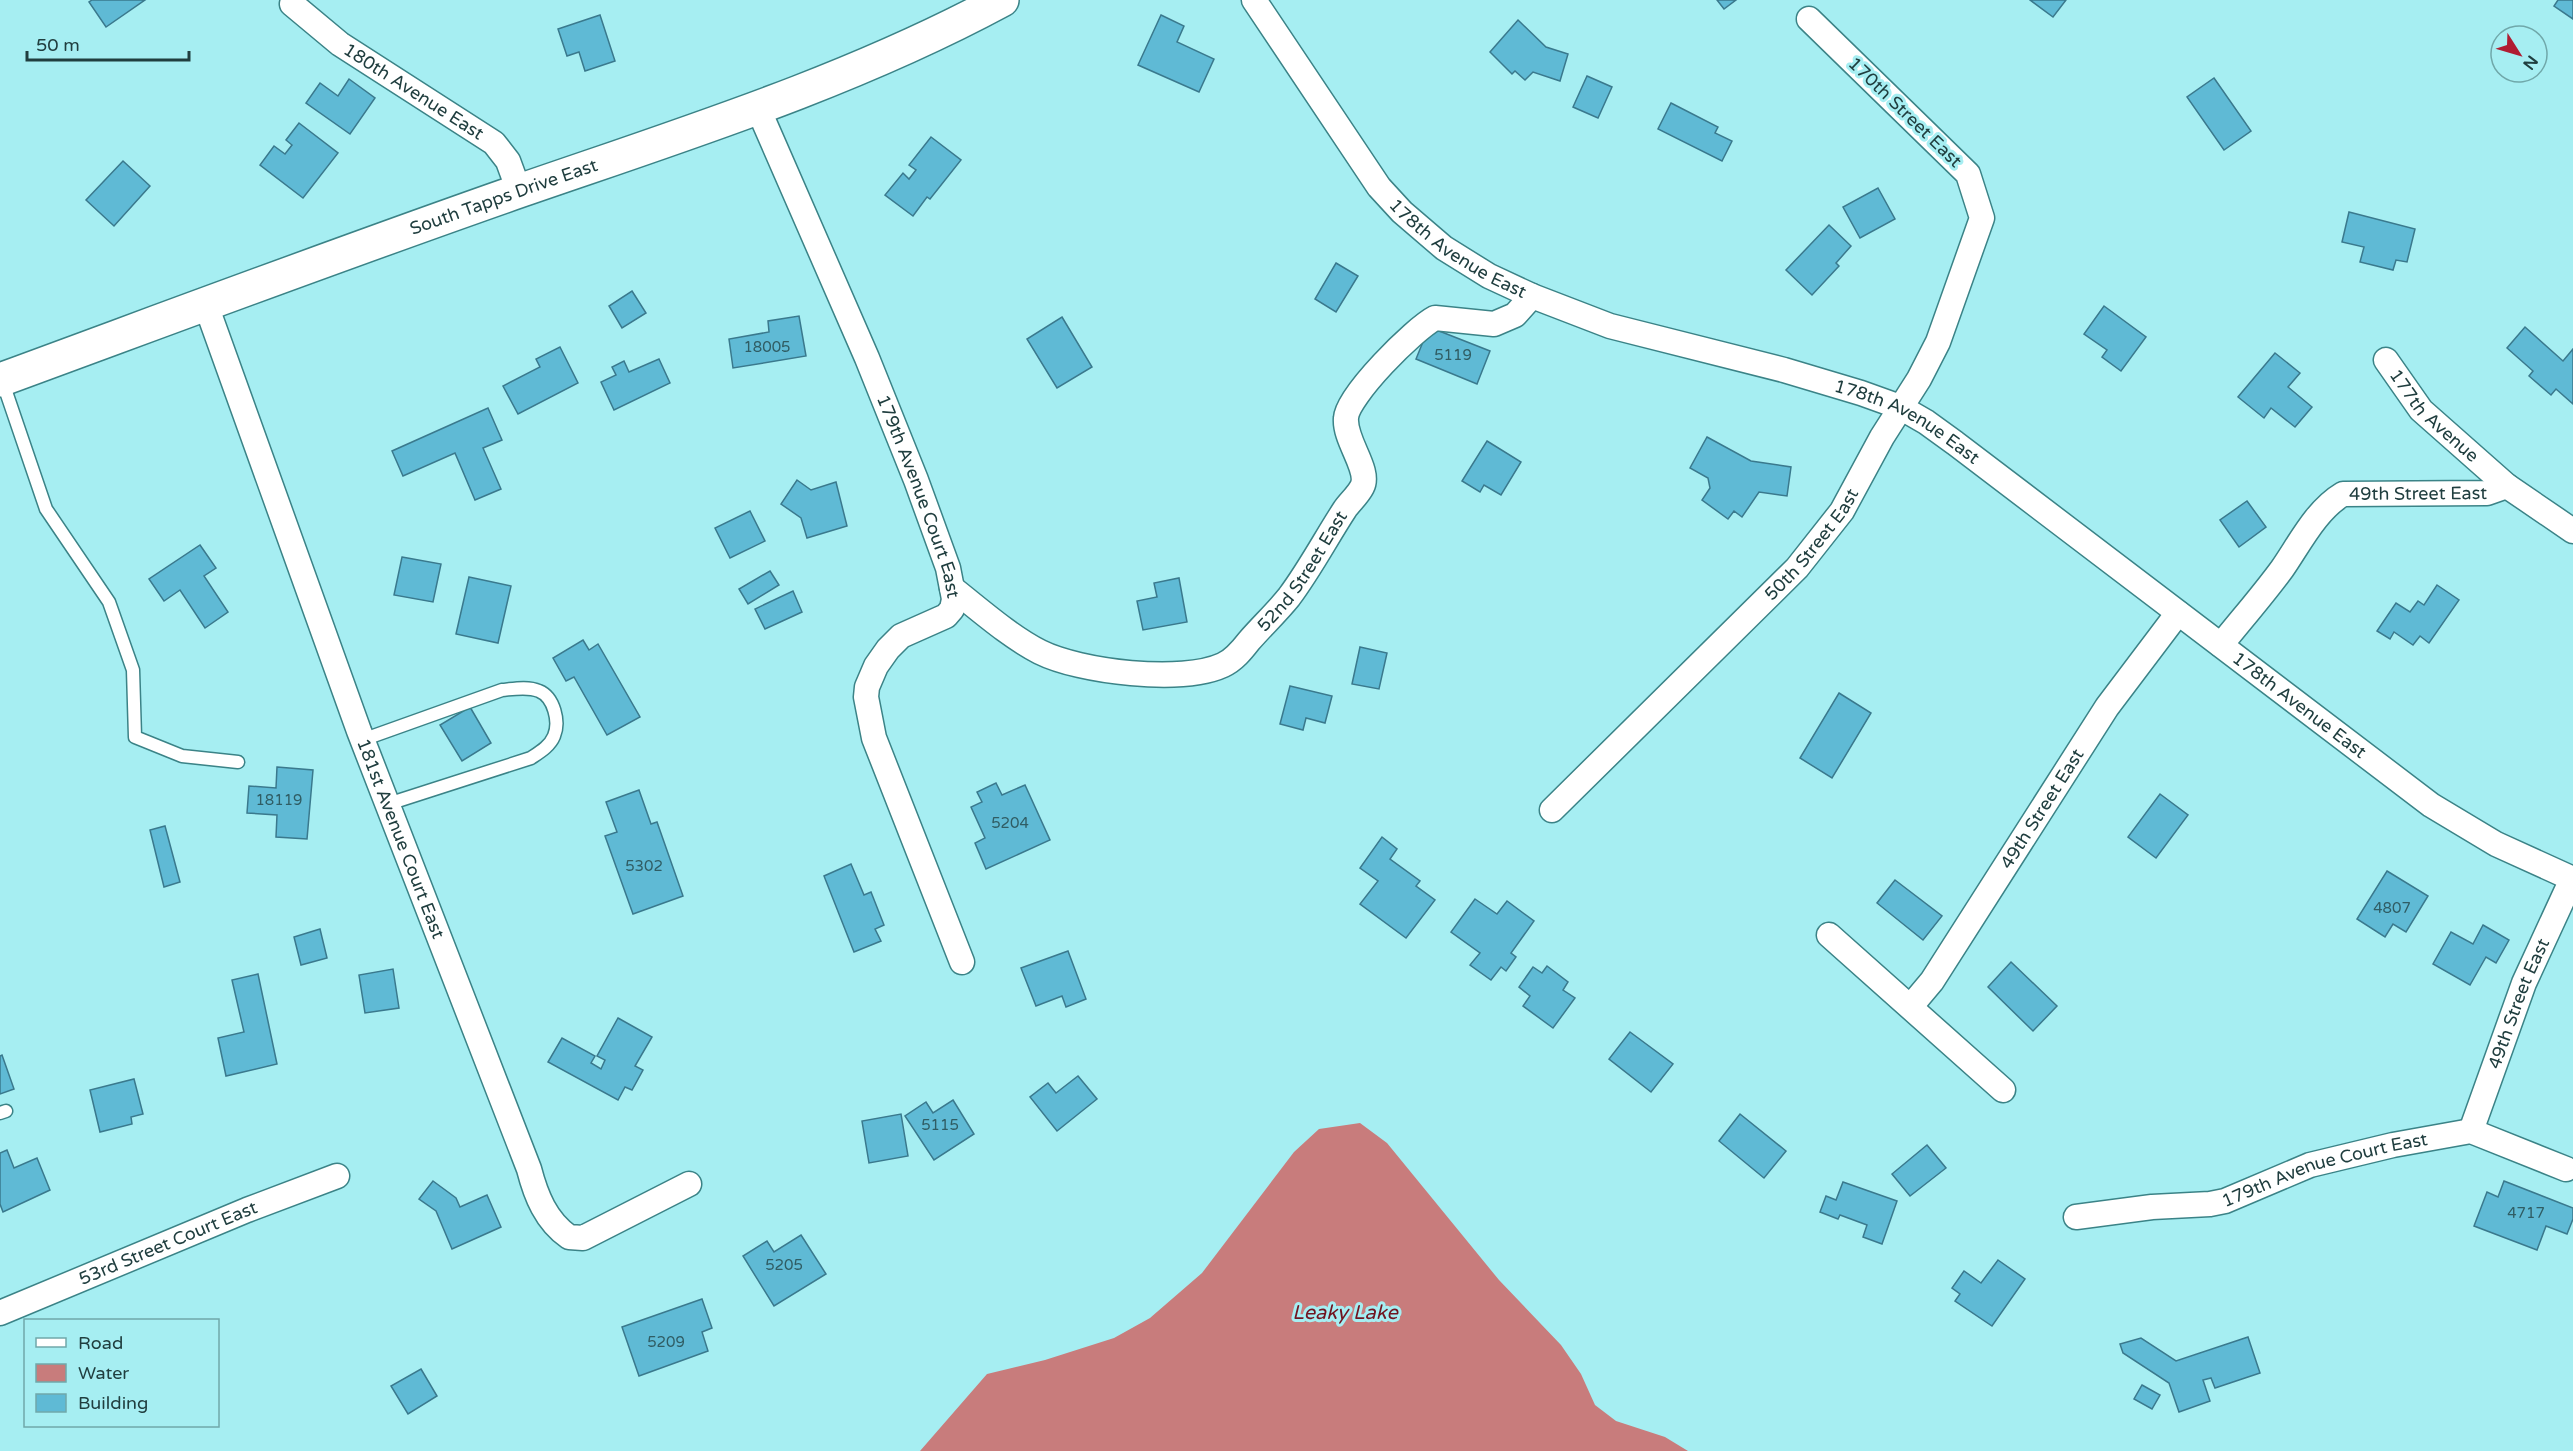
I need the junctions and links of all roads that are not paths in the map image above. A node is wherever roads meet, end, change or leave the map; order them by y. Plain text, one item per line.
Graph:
1 (1002, 0) edge
2 (1254, 0) edge
3 (292, 4) dead end
4 (1809, 19) dead end
5 (757, 106) junction
6 (519, 191) junction
7 (1982, 218) joint
8 (1532, 296) junction
9 (206, 305) junction
10 (2386, 360) dead end
11 (1, 380) edge
12 (1900, 407) junction
13 (2506, 486) junction
14 (2573, 531) edge
15 (952, 588) junction
16 (2178, 613) junction
17 (2221, 645) junction
18 (362, 740) junction
19 (238, 762) dead end
20 (388, 804) junction
21 (1552, 810) dead end
22 (2573, 879) edge
23 (1829, 935) dead end
24 (962, 962) dead end
25 (1911, 1006) junction
26 (2003, 1090) dead end
27 (2471, 1131) junction
28 (2566, 1169) dead end
29 (337, 1176) dead end
30 (689, 1184) dead end
31 (2076, 1217) dead end
32 (0, 1313) edge

1 - 5 street, South Tapps Drive East
2 - 8 street, 178th Avenue East
3 - 6 street, 180th Avenue East
4 - 7 street, 170th Street East
5 - 6 street, South Tapps Drive East
5 - 15 street, 179th Avenue Court East
6 - 9 street, South Tapps Drive East
7 - 12 street, 50th Street East
8 - 12 street, 178th Avenue East
8 - 15 street, 52nd Street East
9 - 11 street, South Tapps Drive East
9 - 18 street, 181st Avenue Court East
10 - 13 street, 177th Avenue
11 - 19 lane
12 - 16 street, 178th Avenue East
12 - 21 street, 50th Street East
13 - 14 street, 177th Avenue
13 - 17 street, 49th Street East
15 - 24 street, 179th Avenue Court East
16 - 17 street, 178th Avenue East
16 - 25 street, 49th Street East
17 - 22 street, 178th Avenue East
18 - 20 street, 181st Avenue Court East
18 - 20 lane
20 - 30 street, 181st Avenue Court East
22 - 27 street, 49th Street East
23 - 25 street
25 - 26 street
27 - 28 street
27 - 31 street, 179th Avenue Court East
29 - 32 street, 53rd Street Court East

